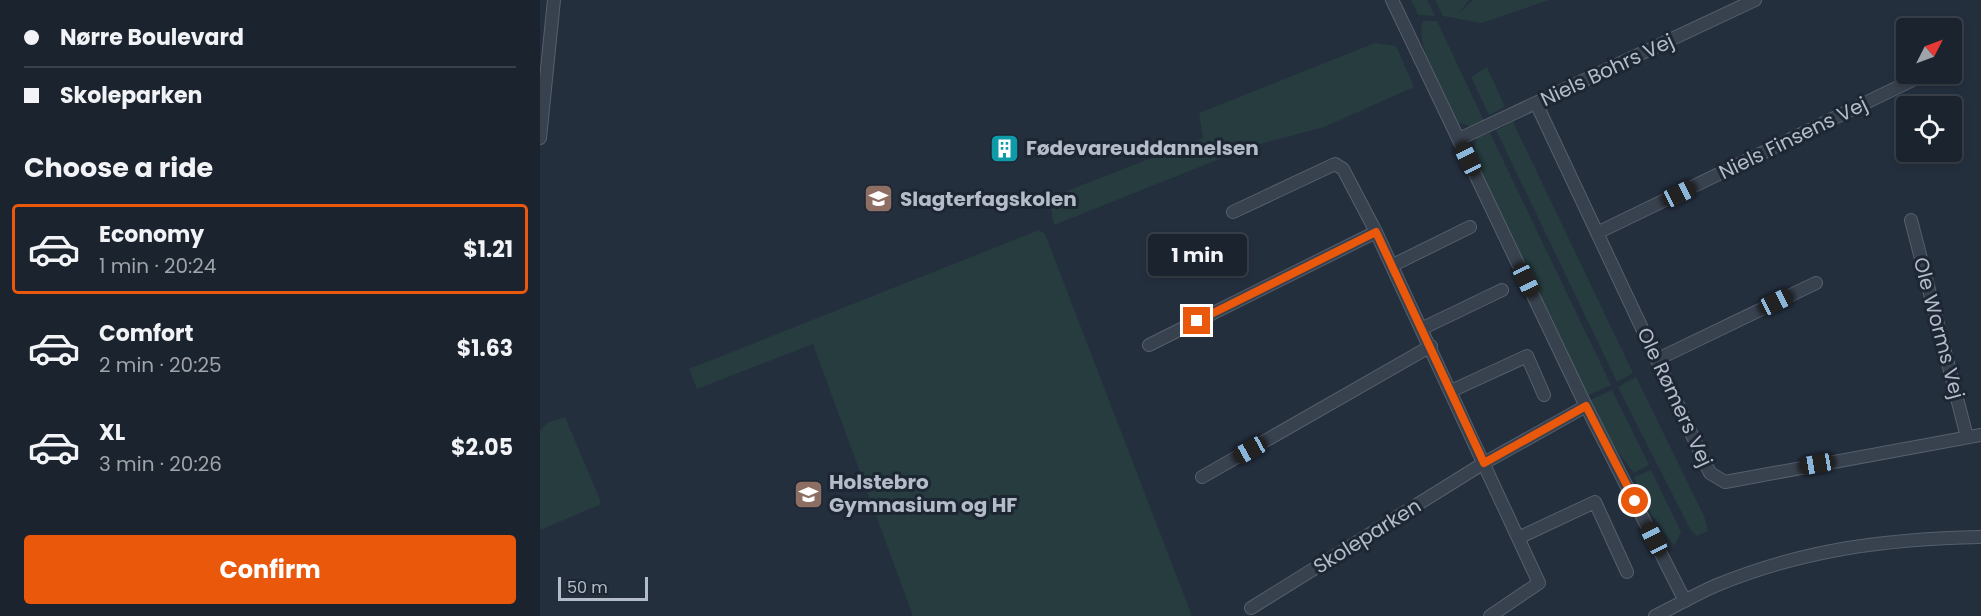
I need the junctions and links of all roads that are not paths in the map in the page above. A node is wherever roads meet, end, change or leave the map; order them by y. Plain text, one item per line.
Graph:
1 (554, 0) edge
2 (1392, 0) edge
3 (1755, 0) edge
4 (546, 26) edge
5 (1904, 84) edge
6 (1536, 103) junction
7 (540, 138) edge
8 (1459, 140) junction
9 (1233, 212) dead end
10 (1911, 220) dead end
11 (1470, 227) dead end
12 (1376, 232) junction
13 (1598, 233) junction
14 (1393, 265) junction
15 (1816, 283) dead end
16 (1502, 290) dead end
17 (1423, 328) junction
18 (1149, 345) dead end
19 (1431, 346) junction
20 (1658, 359) junction
21 (1451, 391) junction
22 (1544, 395) dead end
23 (1586, 406) junction
24 (1981, 435) edge
25 (1967, 436) junction
26 (1484, 463) junction
27 (1202, 477) dead end
28 (1981, 537) edge
29 (1518, 538) junction
30 (1628, 572) dead end
31 (1685, 601) junction
32 (1251, 608) dead end
33 (1490, 616) edge
34 (1655, 616) edge

1 - 4 street
2 - 8 street
3 - 6 street, Niels Bohrs Vej
4 - 7 street
5 - 13 street, Niels Finsens Vej
6 - 8 street, Niels Bohrs Vej
6 - 13 street, Ole Rømers Vej
8 - 23 street
9 - 12 street
10 - 25 street, Ole Worms Vej
11 - 14 street
12 - 14 street
12 - 18 street
13 - 20 street, Ole Rømers Vej
14 - 17 street
15 - 20 street
16 - 17 street
17 - 19 street
19 - 21 street
19 - 27 street
20 - 25 street, Ole Rømers Vej
21 - 22 street
21 - 26 street
23 - 26 street, Skoleparken
23 - 31 street
24 - 25 street, Ole Rømers Vej
26 - 29 street
26 - 32 street, Skoleparken
28 - 31 street
29 - 30 street
29 - 33 street
31 - 34 street

